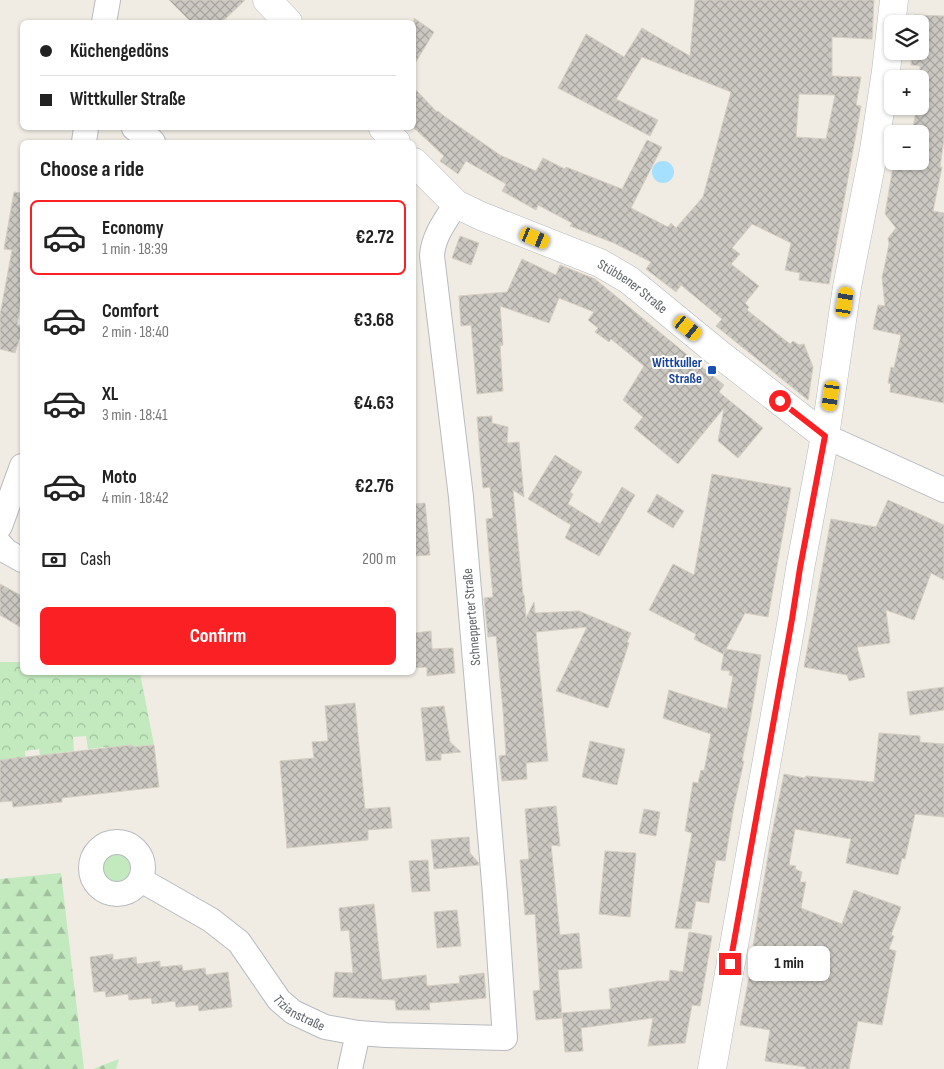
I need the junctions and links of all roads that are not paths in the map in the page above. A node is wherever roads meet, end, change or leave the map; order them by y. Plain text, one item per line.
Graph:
1 (108, 0) edge
2 (267, 0) edge
3 (894, 0) edge
4 (104, 20) edge
5 (286, 20) edge
6 (137, 130) edge
7 (384, 130) edge
8 (151, 140) edge
9 (394, 140) edge
10 (416, 164) edge
11 (456, 204) junction
12 (825, 436) junction
13 (20, 471) edge
14 (944, 490) edge
15 (0, 526) edge
16 (0, 544) edge
17 (20, 559) edge
18 (141, 880) dead end
19 (358, 1033) junction
20 (505, 1038) joint
21 (350, 1069) edge
22 (712, 1069) edge

1 - 4 street
2 - 5 main road
3 - 12 main road
6 - 8 street
7 - 9 main road
10 - 11 main road, Stübbener Straße
11 - 12 main road, Stübbener Straße
11 - 20 street, Schnepperter Straße
12 - 14 street, Stübbener Straße
12 - 22 main road
13 - 15 street
16 - 17 street
18 - 19 street, Tizianstraße
19 - 20 street, Tizianstraße
19 - 21 street

